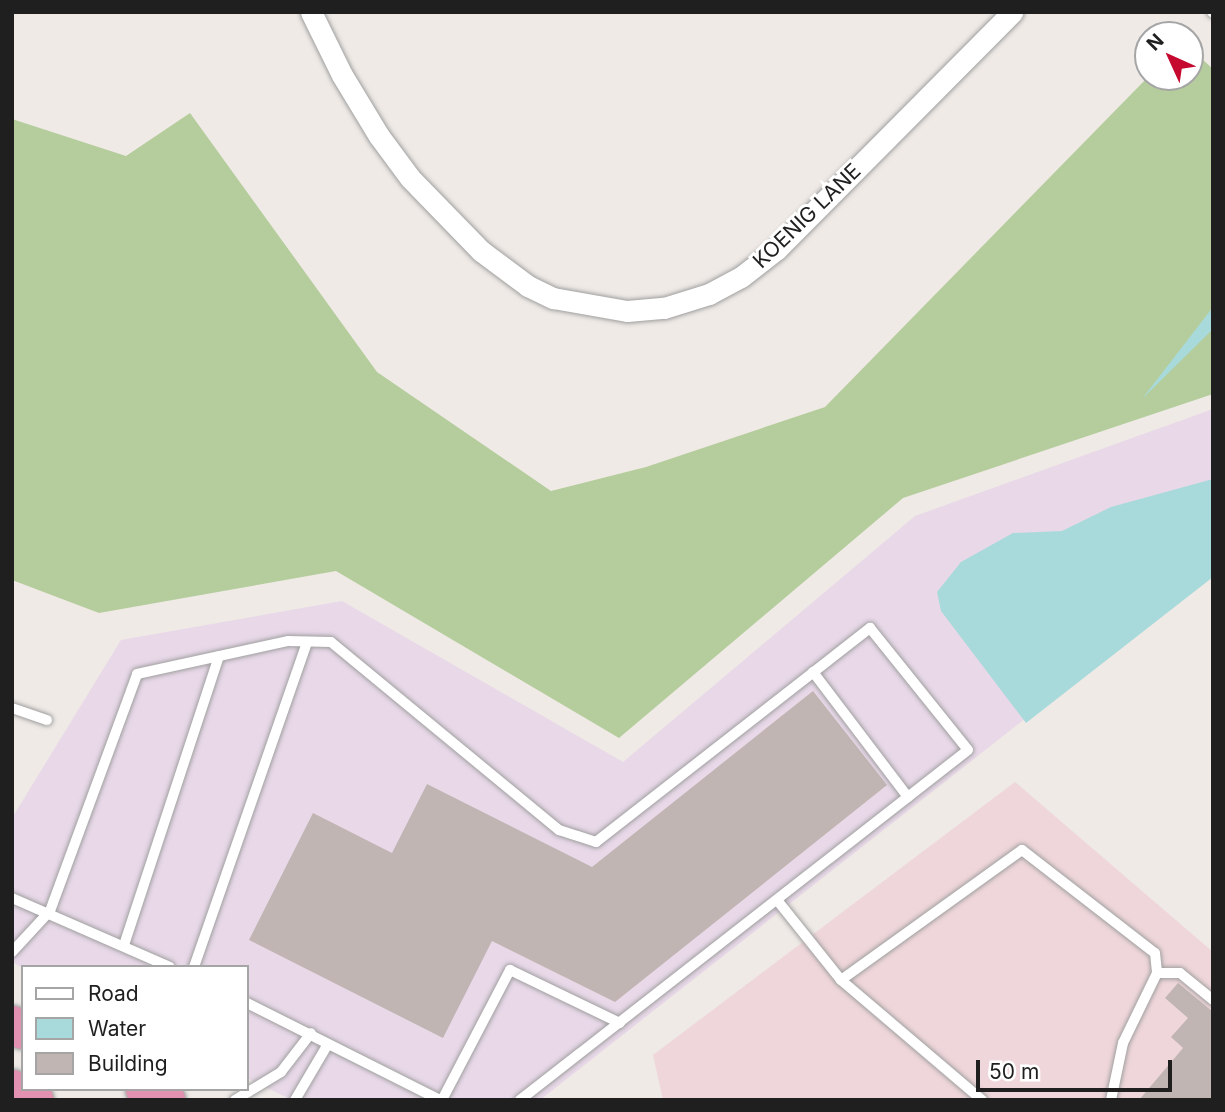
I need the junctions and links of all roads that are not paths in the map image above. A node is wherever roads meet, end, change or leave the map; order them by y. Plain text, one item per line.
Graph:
1 (311, 12) edge
2 (1013, 12) edge
3 (307, 642) junction
4 (219, 656) junction
5 (813, 672) junction
6 (12, 708) edge
7 (47, 720) dead end
8 (908, 797) junction
9 (12, 898) edge
10 (777, 901) junction
11 (50, 911) junction
12 (124, 945) junction
13 (12, 952) edge
14 (166, 965) edge
15 (195, 965) edge
16 (1157, 973) junction
17 (841, 980) junction
18 (1213, 1000) edge
19 (248, 1003) edge
20 (620, 1023) junction
21 (311, 1033) junction
22 (328, 1044) junction
23 (12, 1089) edge
24 (149, 1091) edge
25 (35, 1100) edge
26 (166, 1100) edge
27 (235, 1100) edge
28 (295, 1100) edge
29 (441, 1100) edge
30 (520, 1100) edge
31 (982, 1100) edge
32 (1111, 1100) edge

1 - 2 street, KOENIG LANE
3 - 4 lane
3 - 5 lane
3 - 15 lane
4 - 11 lane
4 - 12 lane
5 - 8 lane
5 - 8 lane
6 - 7 lane
8 - 10 lane
9 - 11 lane
10 - 17 lane
10 - 20 lane
11 - 12 lane
11 - 13 lane
12 - 14 lane
16 - 17 lane
16 - 18 lane
16 - 32 lane
17 - 31 lane
19 - 21 lane
20 - 29 lane
20 - 30 lane
21 - 22 lane
21 - 27 lane
22 - 28 lane
22 - 29 lane
23 - 25 highway
24 - 26 highway

